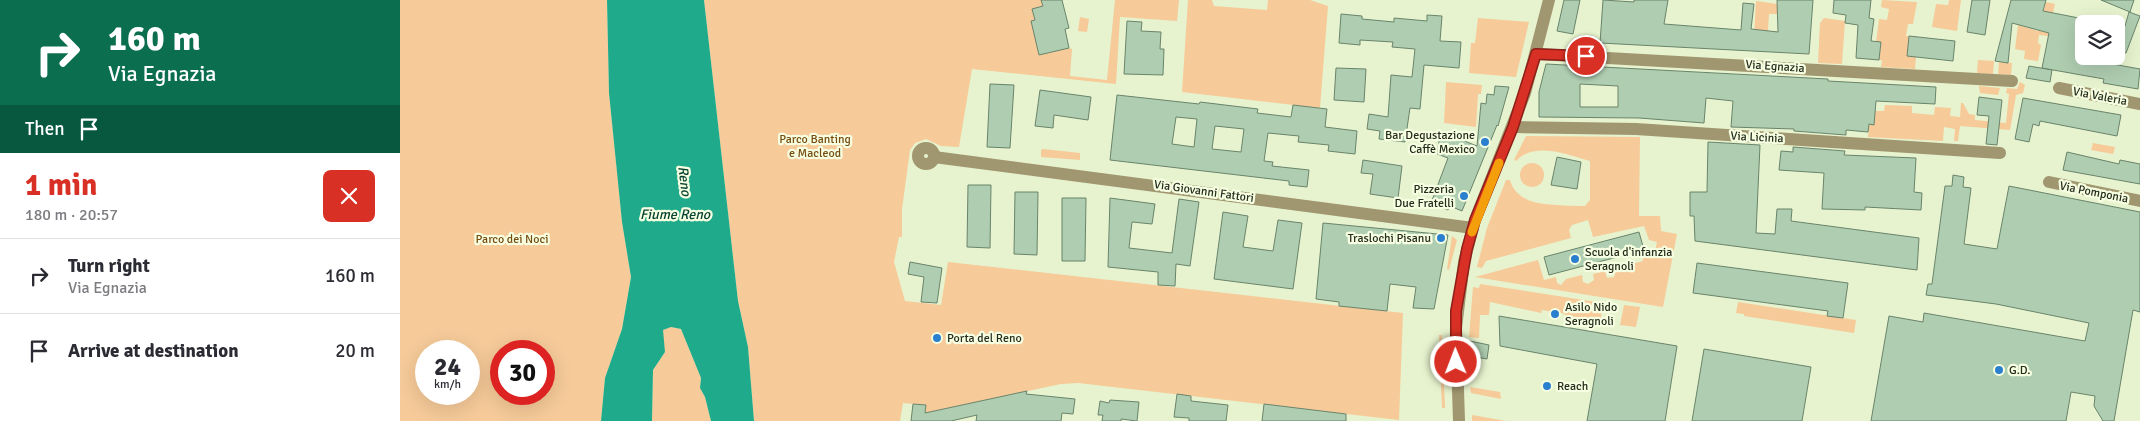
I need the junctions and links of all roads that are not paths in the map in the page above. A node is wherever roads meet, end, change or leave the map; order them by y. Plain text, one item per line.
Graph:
1 (1549, 0) edge
2 (1536, 54) junction
3 (2012, 81) dead end
4 (2059, 88) dead end
5 (2140, 104) edge
6 (1513, 127) junction
7 (2000, 153) dead end
8 (934, 157) dead end
9 (2049, 182) dead end
10 (2140, 201) edge
11 (1473, 228) junction
12 (1459, 421) edge

1 - 2 street
2 - 3 street, Via Egnazia
2 - 6 street
4 - 5 street, Via Valeria
6 - 7 street, Via Licinia
6 - 11 street
8 - 11 street, Via Giovanni Fattori
9 - 10 street, Via Pomponia
11 - 12 street

